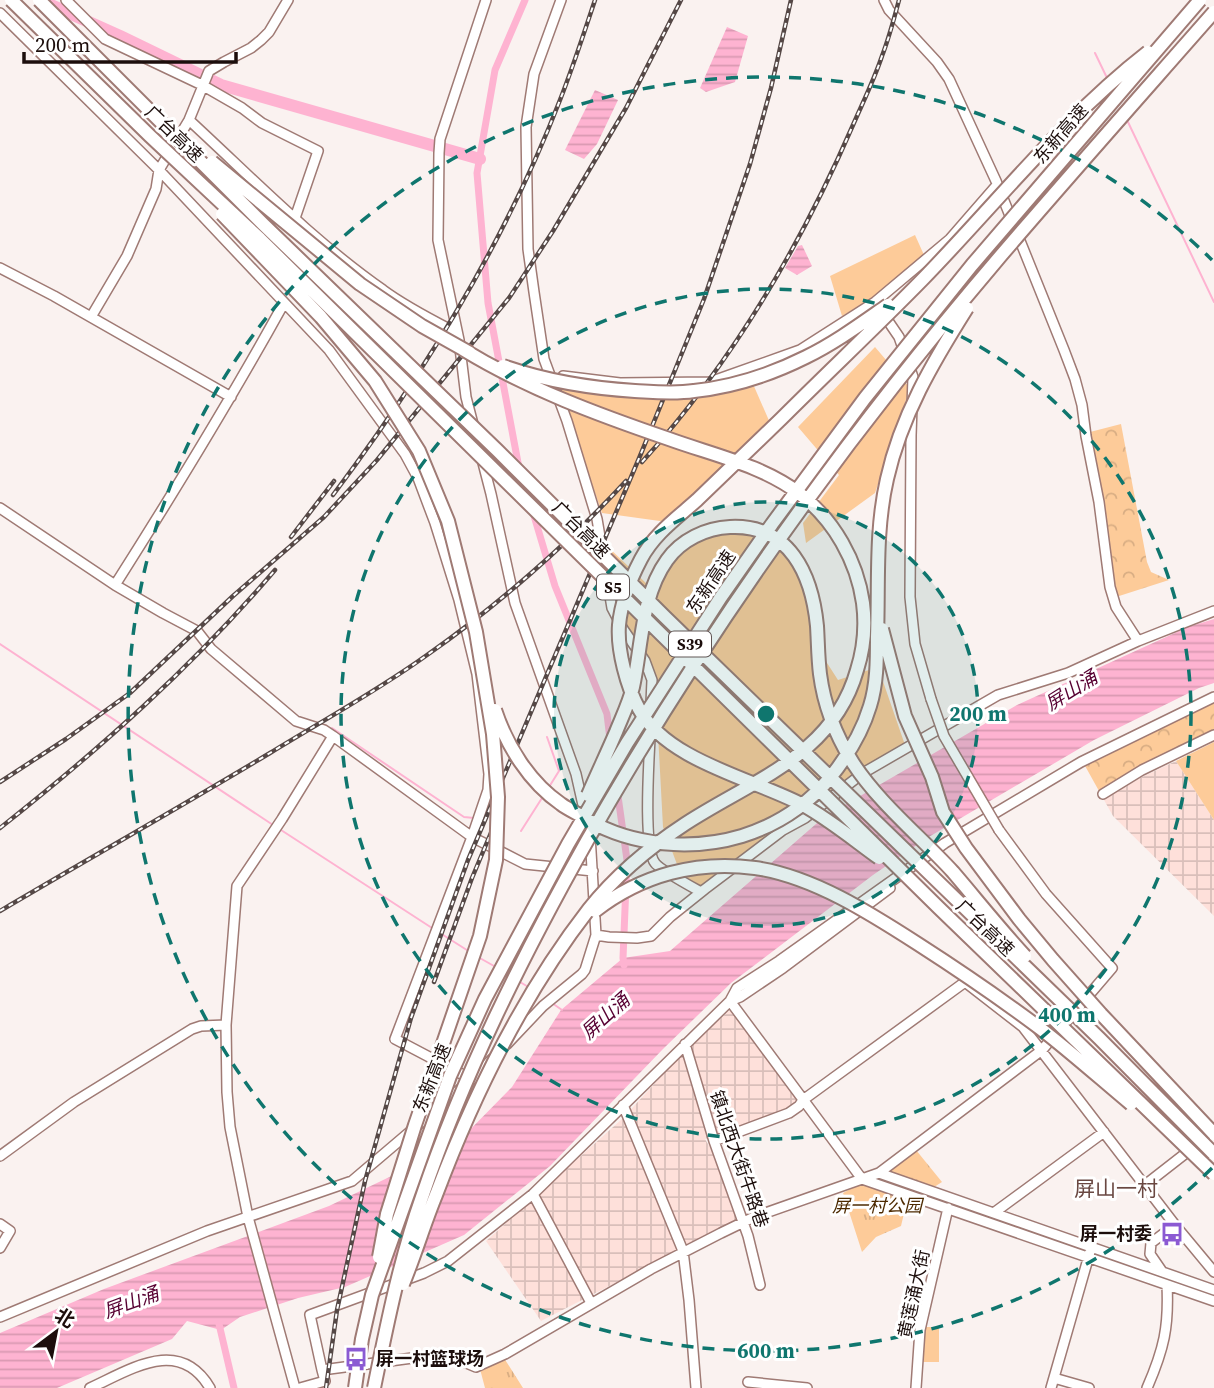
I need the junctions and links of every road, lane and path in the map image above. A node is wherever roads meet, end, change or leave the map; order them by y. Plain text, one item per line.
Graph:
1 (11, 0) edge
2 (39, 0) edge
3 (66, 0) edge
4 (288, 0) edge
5 (486, 0) edge
6 (561, 0) edge
7 (884, 0) edge
8 (1200, 0) edge
9 (1214, 12) edge
10 (0, 13) edge
11 (1169, 35) junction
12 (202, 85) junction
13 (158, 117) junction
14 (189, 120) junction
15 (150, 136) junction
16 (159, 170) junction
17 (997, 185) junction
18 (295, 218) junction
19 (997, 260) junction
20 (0, 268) edge
21 (922, 280) junction
22 (875, 302) junction
23 (285, 303) junction
24 (91, 317) junction
25 (457, 334) junction
26 (464, 351) junction
27 (550, 375) junction
28 (232, 397) junction
29 (0, 508) edge
30 (115, 585) junction
31 (878, 605) junction
32 (1214, 611) edge
33 (645, 617) junction
34 (1139, 641) junction
35 (483, 676) junction
36 (1214, 697) edge
37 (1214, 735) edge
38 (334, 736) junction
39 (1103, 794) dead end
40 (472, 837) junction
41 (568, 844) junction
42 (593, 871) junction
43 (701, 892) junction
44 (939, 908) junction
45 (576, 927) junction
46 (597, 935) junction
47 (730, 1001) junction
48 (226, 1025) junction
49 (1098, 1038) junction
50 (685, 1045) junction
51 (1042, 1050) junction
52 (472, 1080) junction
53 (803, 1100) junction
54 (623, 1105) junction
55 (1104, 1132) junction
56 (1214, 1133) edge
57 (714, 1141) junction
58 (1214, 1154) edge
59 (0, 1156) edge
60 (879, 1173) junction
61 (1214, 1174) edge
62 (862, 1179) junction
63 (1145, 1185) junction
64 (533, 1194) junction
65 (948, 1208) junction
66 (995, 1212) junction
67 (248, 1217) junction
68 (743, 1222) junction
69 (0, 1224) edge
70 (1175, 1225) junction
71 (1091, 1247) junction
72 (0, 1248) edge
73 (683, 1251) junction
74 (1088, 1257) junction
75 (1161, 1271) junction
76 (1214, 1272) edge
77 (1167, 1284) junction
78 (760, 1285) dead end
79 (1214, 1290) edge
80 (372, 1295) junction
81 (1214, 1301) edge
82 (591, 1303) junction
83 (0, 1317) edge
84 (388, 1324) junction
85 (322, 1370) junction
86 (748, 1382) dead end
87 (1052, 1383) edge
88 (90, 1388) edge
89 (210, 1388) edge
90 (298, 1388) edge
91 (355, 1388) edge
92 (374, 1388) edge
93 (695, 1388) edge
94 (807, 1388) edge
95 (916, 1388) edge
96 (1089, 1388) edge
97 (1147, 1388) edge

1 - 15 highway, 广台高速 / S5, bridge
2 - 13 highway, 广台高速 / S5, bridge
3 - 12 street
4 - 12 street
5 - 25 street
6 - 27 street
7 - 17 street
8 - 11 highway, 东新高速 / S39, bridge
9 - 19 highway, 东新高速 / S39, bridge
10 - 16 street
11 - 21 highway, bridge
11 - 41 highway, 东新高速 / S39, bridge
12 - 14 street
12 - 18 street
13 - 26 highway, bridge
13 - 49 highway, 广台高速 / S5, bridge
14 - 16 street
14 - 18 street
15 - 33 highway, 广台高速 / S5, bridge
15 - 35 highway, bridge
16 - 23 street
16 - 24 street
17 - 22 street
17 - 34 street
18 - 25 street
19 - 31 highway, bridge
19 - 84 highway, 东新高速 / S39, bridge
20 - 24 street
21 - 26 highway, bridge
21 - 44 highway, bridge
22 - 27 street
22 - 51 street, bridge
23 - 28 street
23 - 40 street
24 - 28 street
25 - 42 street
26 - 45 highway, bridge
27 - 43 street
28 - 30 street
29 - 30 street
30 - 38 street
31 - 35 highway, bridge
31 - 56 highway, bridge
32 - 34 street
33 - 41 highway, bridge
33 - 44 highway, 广台高速 / S5, bridge
33 - 49 highway, bridge
34 - 43 street
35 - 80 highway, bridge
36 - 47 street
37 - 39 street
38 - 40 street
38 - 48 street
40 - 42 street
40 - 52 street
41 - 80 highway, 东新高速 / S39, bridge
42 - 46 street
43 - 46 street
44 - 61 highway, 广台高速 / S5, bridge
45 - 61 highway, bridge
45 - 84 highway, bridge
46 - 52 street
47 - 50 street
47 - 53 street
48 - 59 street
48 - 67 street
49 - 58 highway, 广台高速 / S5, bridge
50 - 54 street
50 - 57 street, 镇北西大街牛路巷
51 - 53 street
51 - 55 street
51 - 60 street
52 - 67 street
53 - 57 street
53 - 62 street
54 - 64 street
54 - 73 street
55 - 63 street
55 - 66 street
56 - 63 street
57 - 68 street, 镇北西大街牛路巷
60 - 62 street
60 - 66 street
62 - 65 street
62 - 68 street
63 - 70 street
64 - 82 street
64 - 85 street
65 - 74 street
65 - 95 street, 黄莲涌大街
66 - 71 street
67 - 83 street
67 - 90 street
68 - 73 street
68 - 78 street, 镇北西大街牛路巷
69 - 72 street
70 - 75 street
70 - 76 street
71 - 74 street
71 - 75 street
73 - 82 street
73 - 93 street
74 - 77 street
74 - 87 street
75 - 79 street
77 - 81 street
77 - 97 street
80 - 91 highway, 东新高速 / S39, bridge
82 - 85 street
84 - 92 highway, 东新高速 / S39, bridge
85 - 90 street
86 - 94 street
87 - 96 street
88 - 89 street

